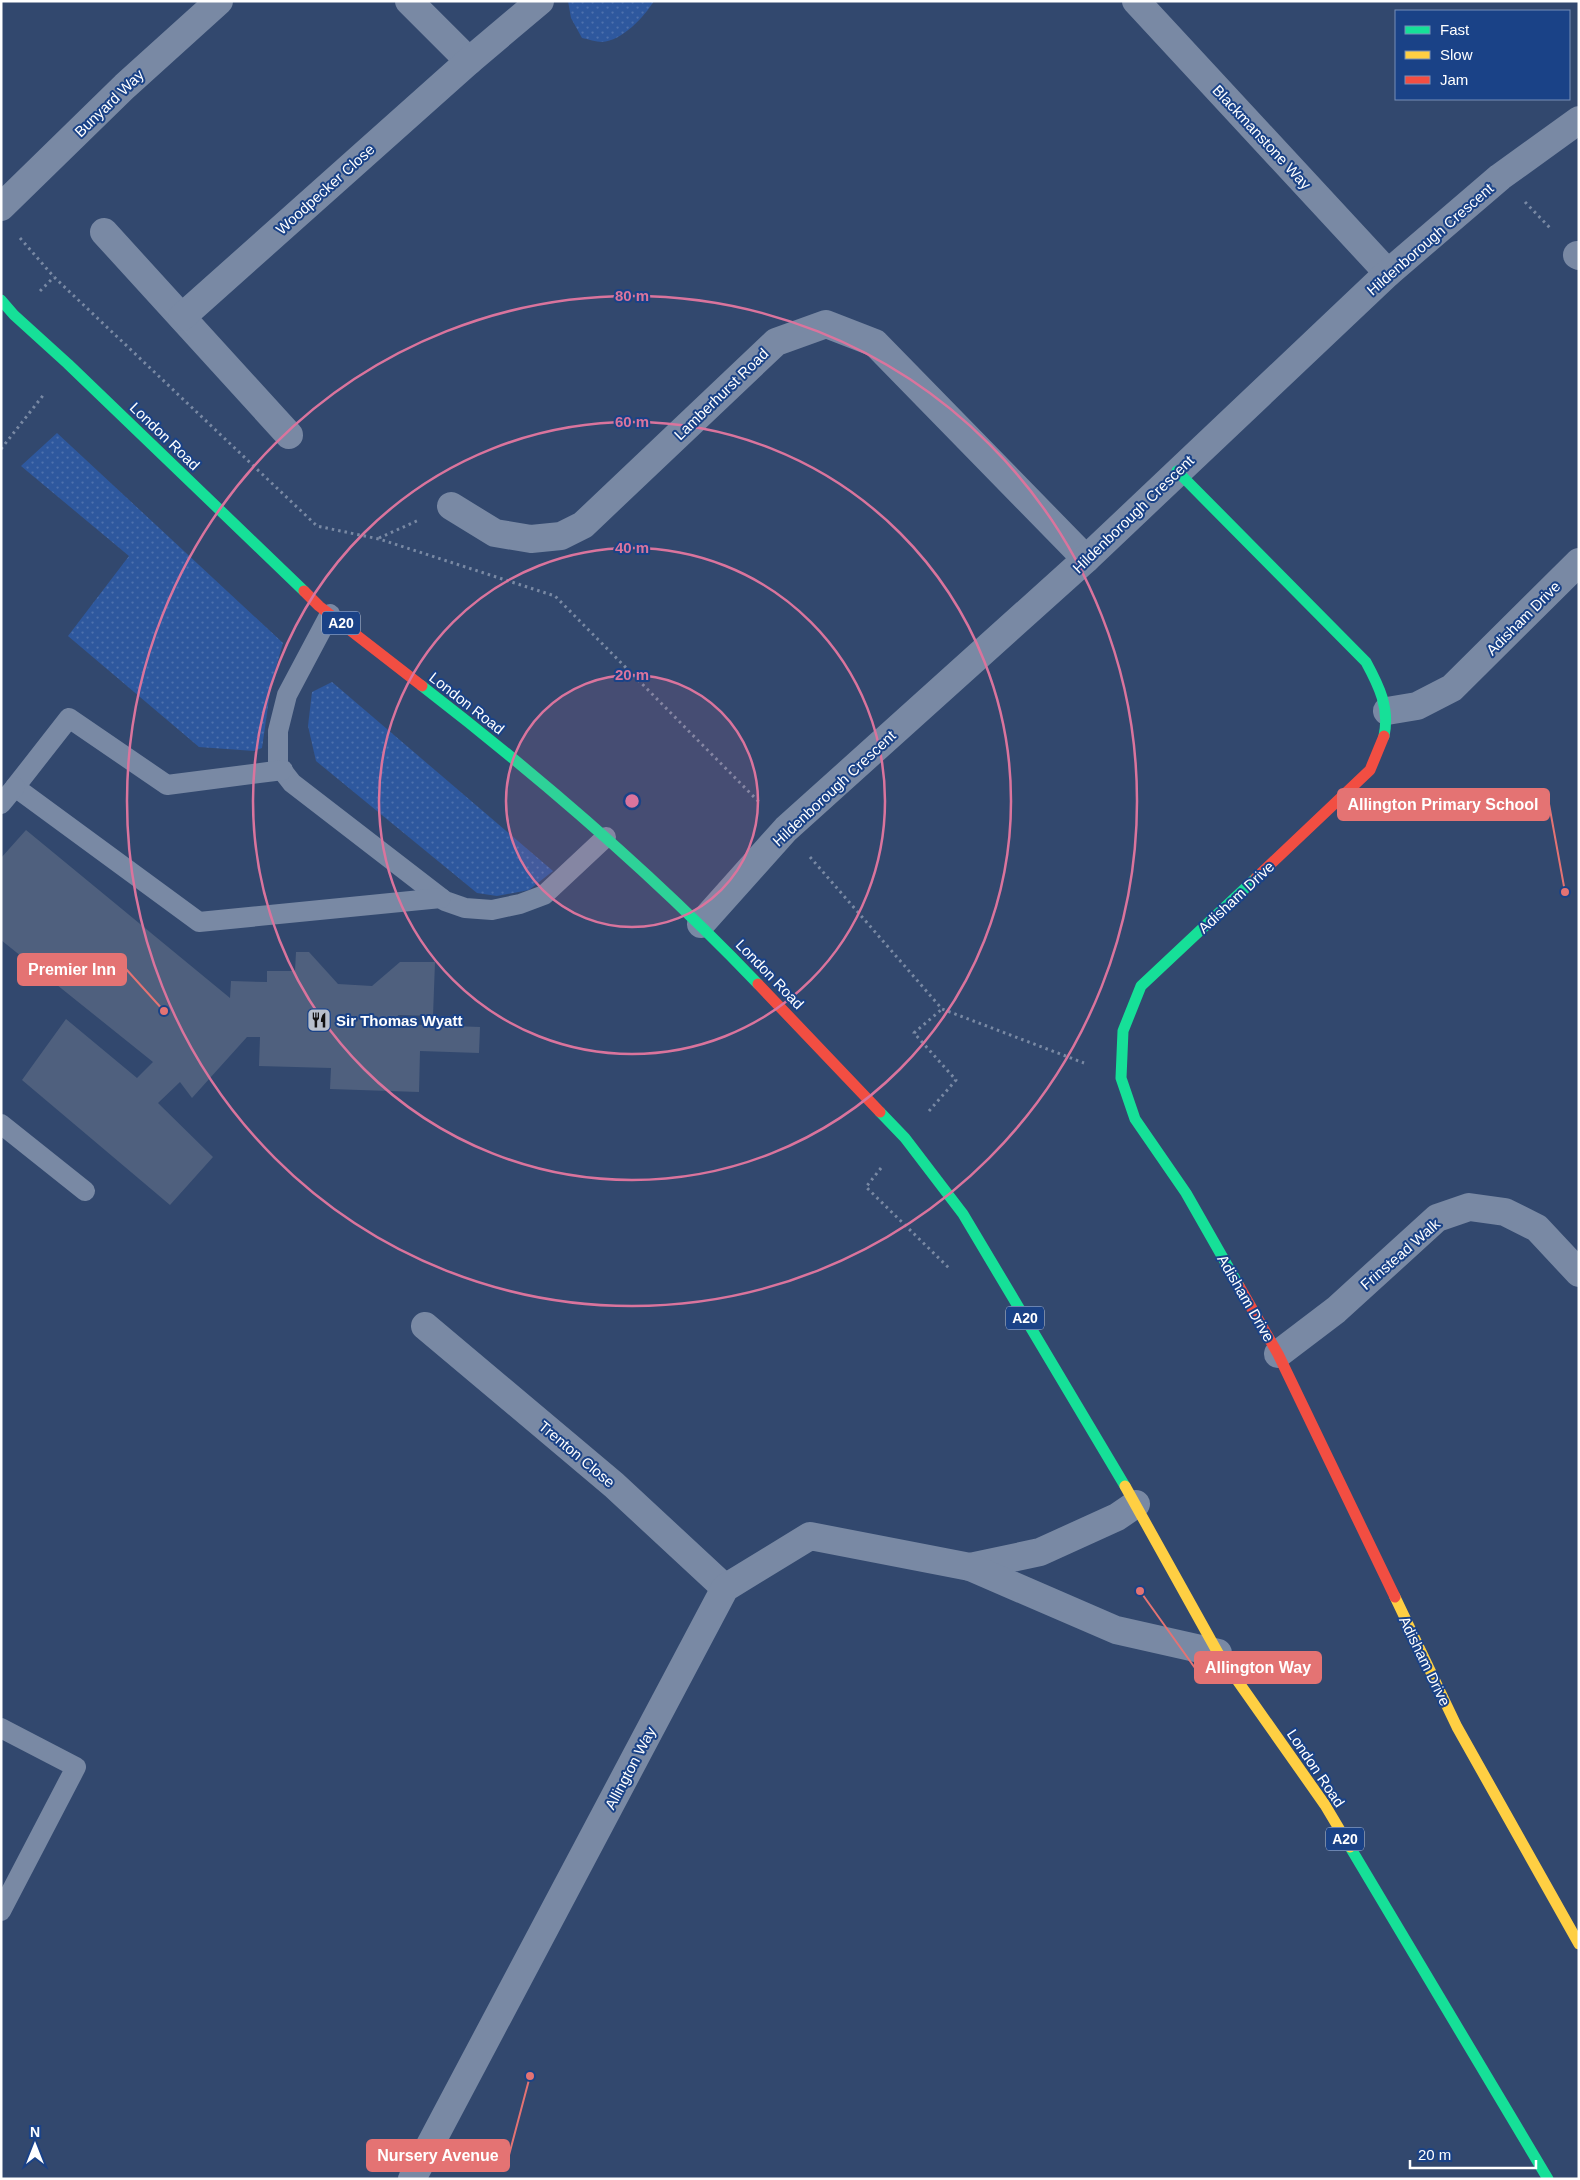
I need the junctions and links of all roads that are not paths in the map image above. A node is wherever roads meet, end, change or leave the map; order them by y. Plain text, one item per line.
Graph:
1 (219, 1) edge
2 (409, 1) edge
3 (540, 1) edge
4 (1136, 1) edge
5 (469, 61) junction
6 (1579, 120) edge
7 (1, 207) edge
8 (104, 232) dead end
9 (1388, 273) junction
10 (1, 300) edge
11 (182, 316) junction
12 (289, 435) dead end
13 (1177, 471) junction
14 (451, 506) road end
15 (1086, 559) junction
16 (1579, 562) edge
17 (330, 614) junction
18 (1387, 711) junction
19 (282, 770) junction
20 (15, 787) junction
21 (1, 804) edge
22 (606, 837) junction
23 (441, 898) junction
24 (701, 924) junction
25 (1, 1124) edge
26 (85, 1191) dead end
27 (1579, 1273) edge
28 (425, 1326) dead end
29 (1278, 1354) junction
30 (1136, 1504) junction
31 (970, 1567) junction
32 (725, 1588) junction
33 (1218, 1653) junction
34 (1, 1728) edge
35 (1, 1911) edge
36 (1579, 1944) edge
37 (412, 2179) edge
38 (1548, 2179) edge

1 - 7 street, Bunyard Way
2 - 5 street
3 - 5 street, Woodpecker Close
4 - 9 street, Blackmanstone Way
5 - 11 street, Woodpecker Close
6 - 9 street, Hildenborough Crescent
8 - 11 street
9 - 13 street, Hildenborough Crescent
10 - 17 main road, London Road / A20
11 - 12 street
13 - 15 street, Hildenborough Crescent
13 - 18 main road, Adisham Drive
14 - 15 street, Lamberhurst Road
15 - 24 street, Hildenborough Crescent
16 - 18 street, Adisham Drive
17 - 19 lane
17 - 22 main road, London Road / A20
18 - 29 main road, Adisham Drive
19 - 20 lane
19 - 23 lane
20 - 21 lane
20 - 23 lane
22 - 23 lane
22 - 24 main road, London Road / A20
24 - 30 main road, London Road / A20
25 - 26 lane
27 - 29 street, Frinstead Walk
28 - 32 street, Trenton Close
29 - 36 main road, Adisham Drive
30 - 31 street
30 - 33 main road, London Road / A20
31 - 32 street
31 - 33 street
32 - 37 street, Allington Way
33 - 38 main road, London Road / A20
34 - 35 lane

